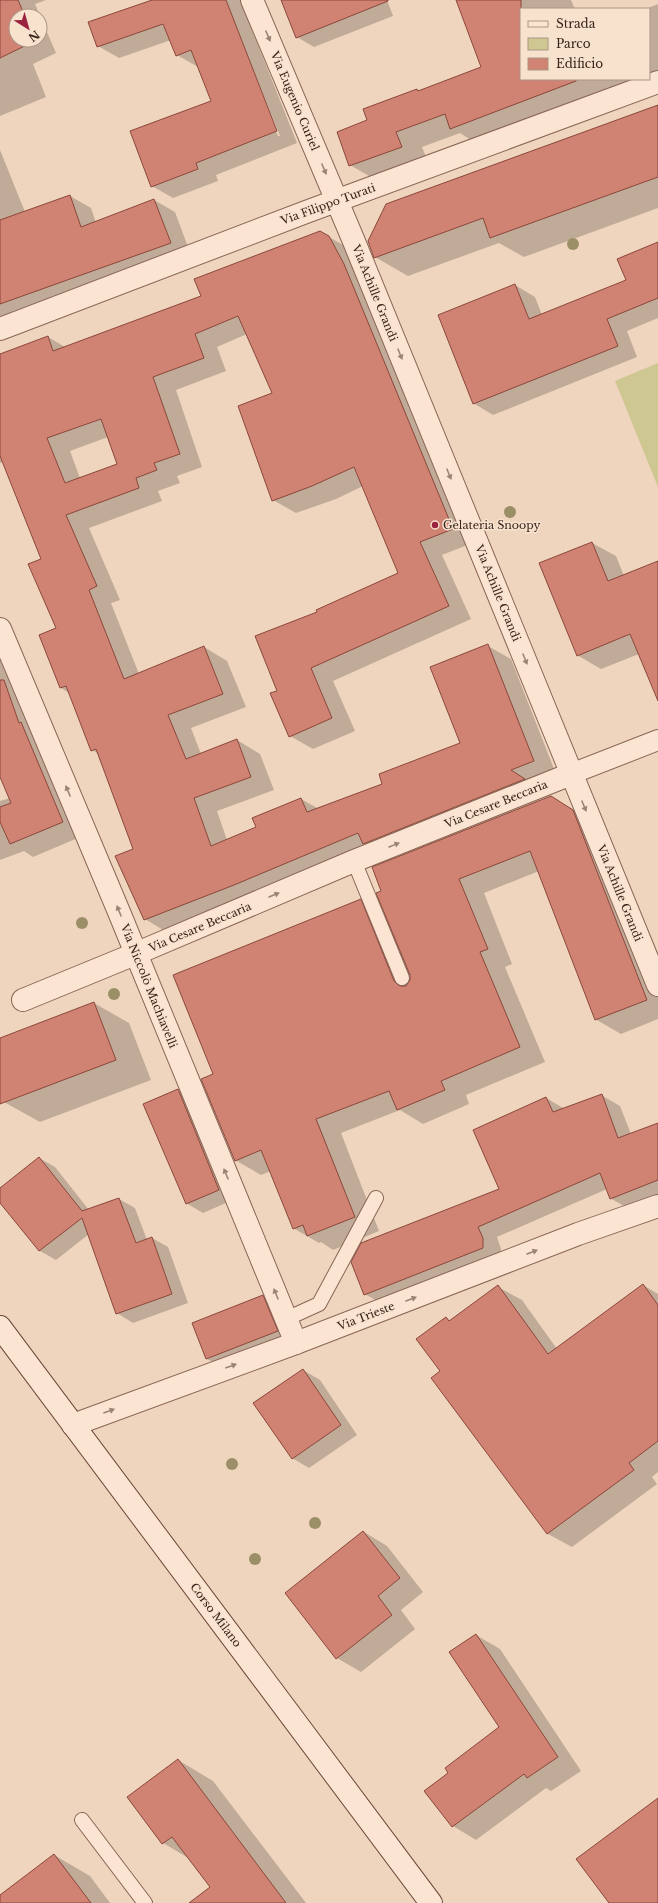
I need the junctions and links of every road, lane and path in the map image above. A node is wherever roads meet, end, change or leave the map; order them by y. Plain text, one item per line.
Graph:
1 (252, 0) edge
2 (658, 82) edge
3 (337, 201) junction
4 (0, 329) edge
5 (0, 629) edge
6 (658, 740) edge
7 (571, 774) junction
8 (354, 861) junction
9 (135, 954) junction
10 (402, 978) dead end
11 (658, 985) edge
12 (23, 1000) dead end
13 (376, 1198) dead end
14 (658, 1206) edge
15 (286, 1319) junction
16 (0, 1327) edge
17 (296, 1343) junction
18 (73, 1425) junction
19 (82, 1820) dead end
20 (145, 1903) edge
21 (431, 1903) edge

1 -> 3 street, Via Eugenio Curiel
2 - 3 street, Via Filippo Turati
3 - 4 street, Via Filippo Turati
3 -> 7 street, Via Achille Grandi
9 -> 5 street, Via Niccolò Machiavelli
6 - 7 street
8 -> 7 street, Via Cesare Beccaria
7 -> 11 street, Via Achille Grandi
9 -> 8 street, Via Cesare Beccaria
8 - 10 lane
9 - 12 street, Via Cesare Beccaria
15 -> 9 street, Via Niccolò Machiavelli
13 - 15 lane
17 -> 14 street, Via Trieste
15 - 17 street, Via Niccolò Machiavelli
16 - 18 street, Corso Milano
18 -> 17 street, Via Trieste
18 - 21 street, Corso Milano
19 - 20 lane

